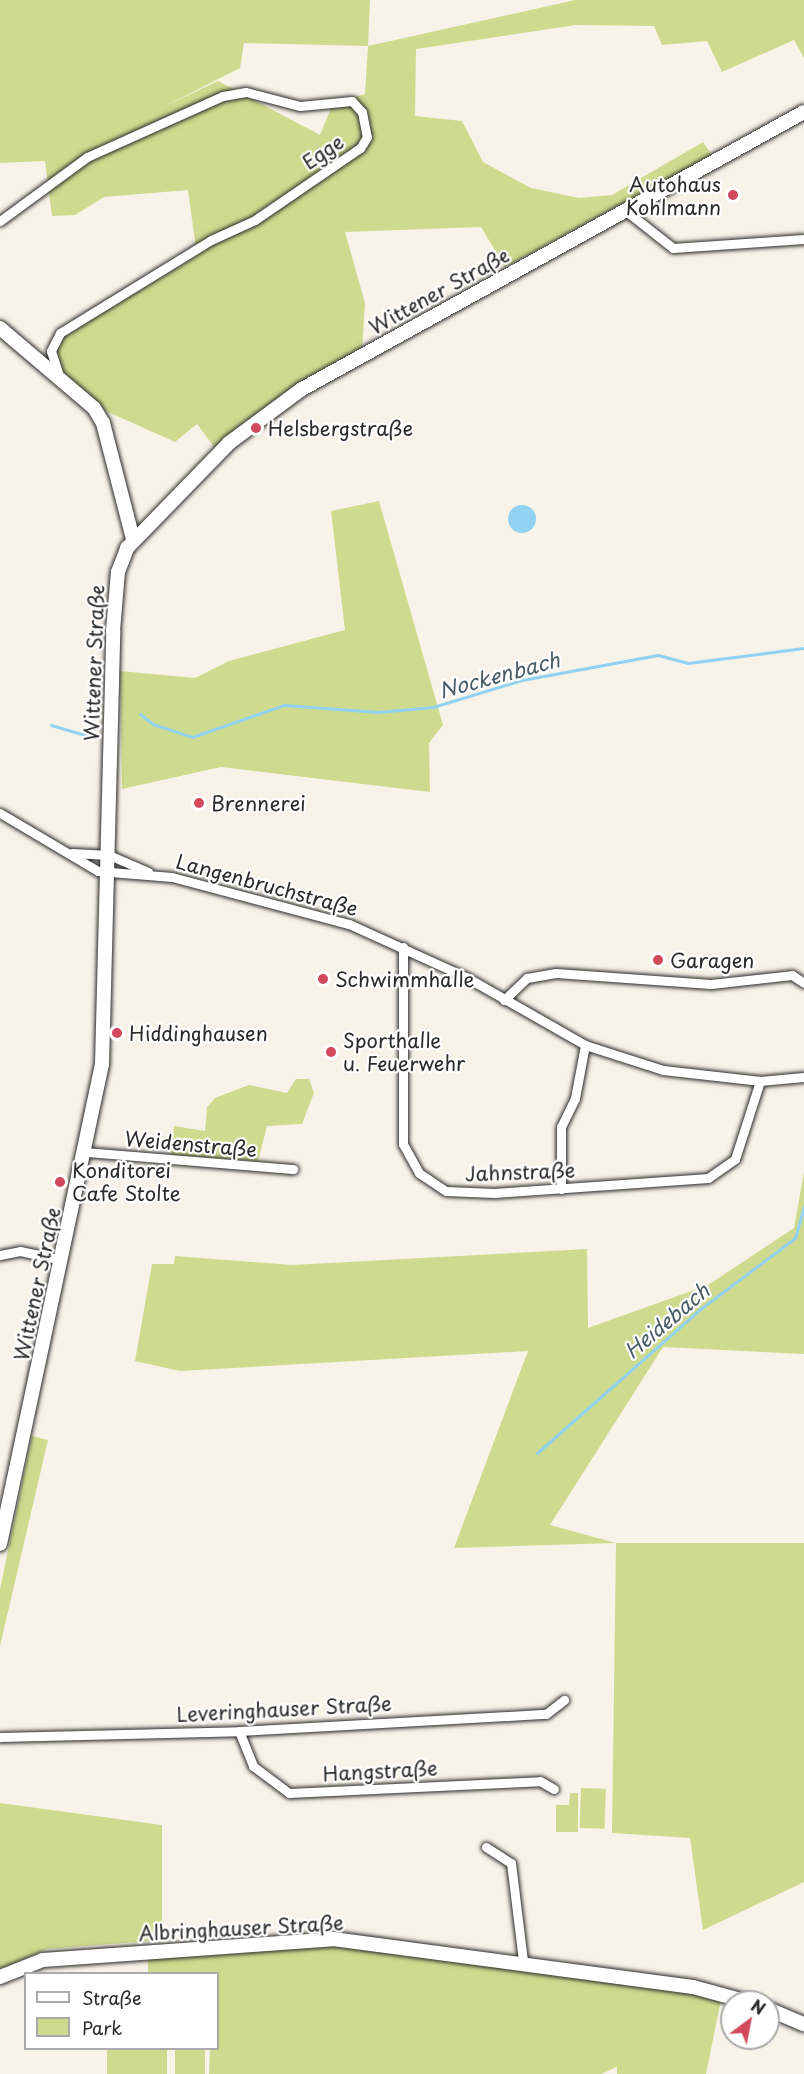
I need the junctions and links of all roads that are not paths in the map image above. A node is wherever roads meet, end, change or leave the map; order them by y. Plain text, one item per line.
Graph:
1 (804, 112) edge
2 (626, 211) junction
3 (0, 220) edge
4 (804, 239) edge
5 (0, 328) edge
6 (60, 377) junction
7 (133, 539) junction
8 (0, 813) edge
9 (72, 853) junction
10 (109, 855) junction
11 (148, 872) junction
12 (109, 874) junction
13 (403, 947) junction
14 (804, 984) edge
15 (504, 1000) junction
16 (585, 1045) junction
17 (804, 1077) edge
18 (760, 1081) junction
19 (86, 1152) junction
20 (293, 1169) dead end
21 (561, 1189) junction
22 (0, 1255) edge
23 (62, 1260) junction
24 (0, 1544) edge
25 (564, 1700) dead end
26 (239, 1731) junction
27 (0, 1737) edge
28 (554, 1789) dead end
29 (486, 1847) dead end
30 (523, 1962) junction
31 (0, 1977) edge
32 (720, 1994) edge
33 (780, 2014) edge
34 (804, 2024) edge

1 - 2 main road, Wittener Straße
2 - 4 street
2 - 7 main road, Wittener Straße
3 - 6 street, Egge
5 - 6 main road
6 - 7 main road
7 - 10 main road, Wittener Straße
8 - 9 street
9 - 10 street
9 - 12 street
10 - 11 street, Langenbruchstraße
10 - 12 main road, Wittener Straße
11 - 12 street, Langenbruchstraße
11 - 13 street, Langenbruchstraße
12 - 19 main road, Wittener Straße
13 - 15 street, Langenbruchstraße
13 - 21 street, Jahnstraße
14 - 15 street
15 - 16 street, Langenbruchstraße
16 - 18 street, Langenbruchstraße
16 - 21 street
17 - 18 street, Langenbruchstraße
18 - 21 street, Jahnstraße
19 - 20 street, Weidenstraße
19 - 23 main road, Wittener Straße
22 - 23 street
23 - 24 main road, Wittener Straße
25 - 26 street, Leveringhauser Straße
26 - 27 street, Leveringhauser Straße
26 - 28 street, Hangstraße
29 - 30 street
30 - 31 main road, Albringhauser Straße
30 - 32 main road, Albringhauser Straße
33 - 34 main road

